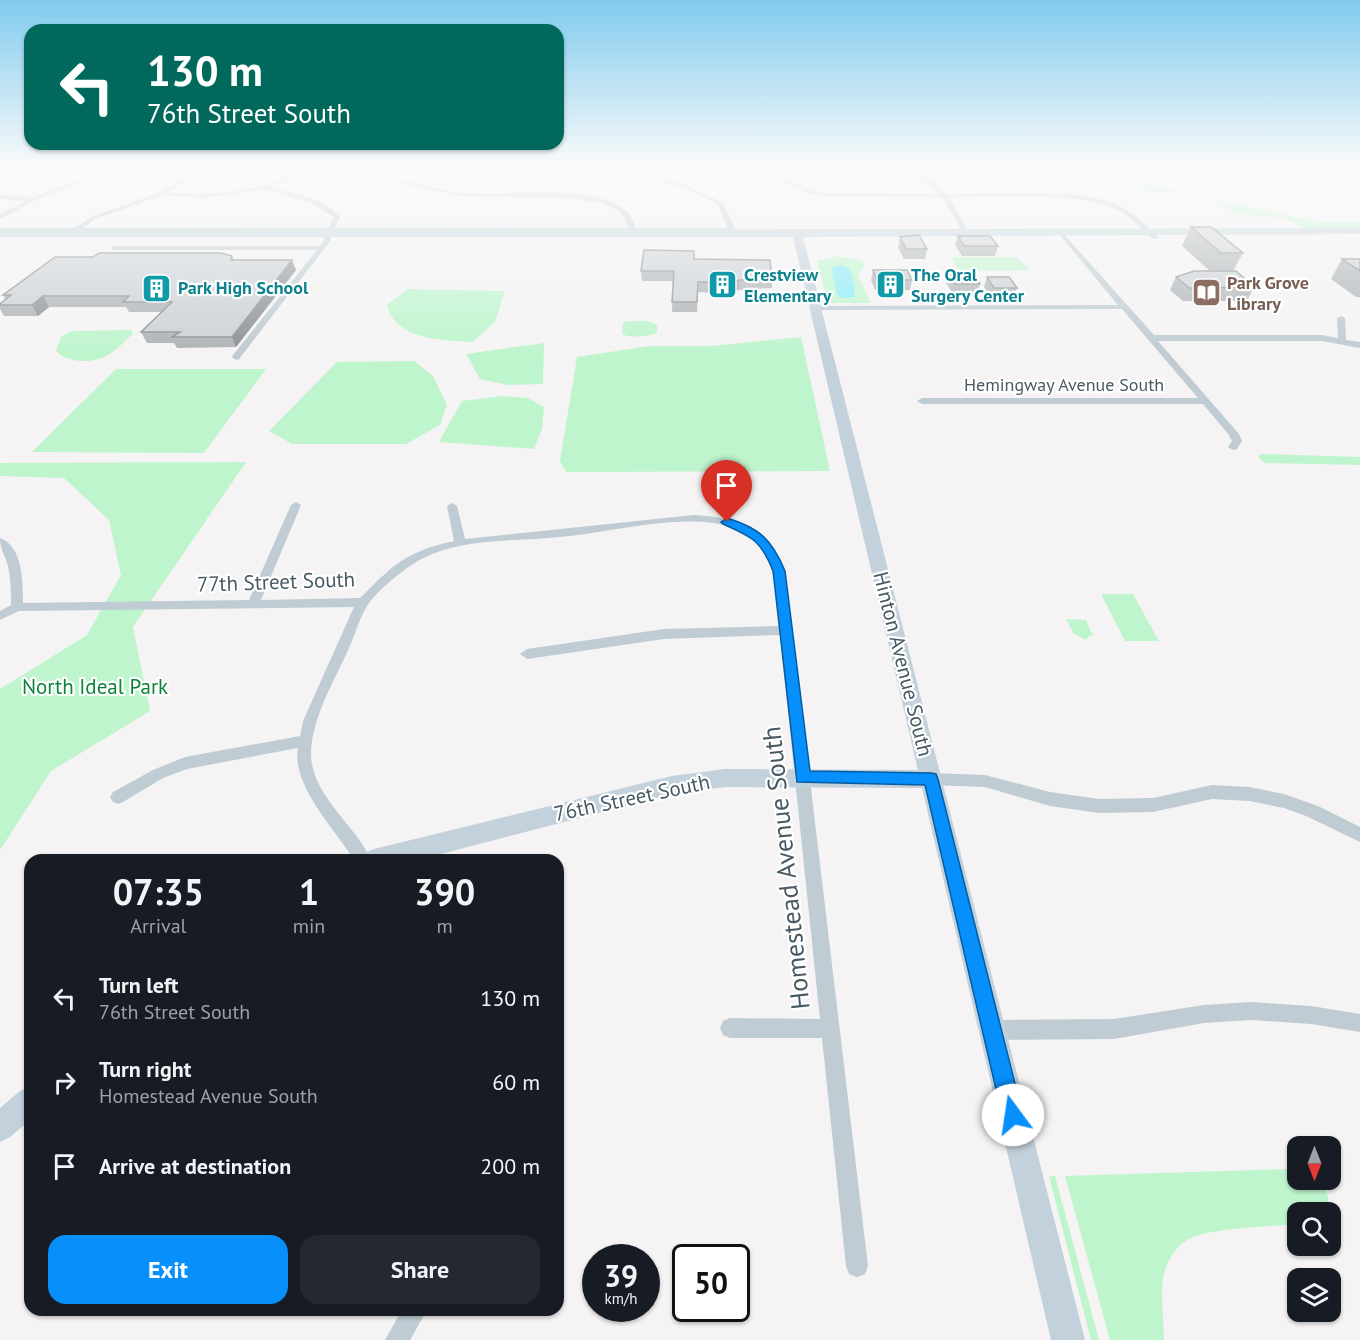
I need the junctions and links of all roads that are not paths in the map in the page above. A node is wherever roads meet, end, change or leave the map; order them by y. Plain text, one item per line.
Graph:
1 (78, 229) edge
2 (331, 229) edge
3 (964, 229) joint
4 (1145, 229) edge
5 (731, 230) joint
6 (632, 231) junction
7 (1360, 231) edge
8 (1151, 233) junction
9 (0, 234) edge
10 (70, 234) junction
11 (328, 234) junction
12 (128, 236) junction
13 (798, 236) junction
14 (1063, 236) junction
15 (1360, 236) edge
16 (322, 248) junction
17 (1125, 307) junction
18 (816, 308) junction
19 (1341, 318) dead end
20 (1151, 338) junction
21 (1342, 340) junction
22 (1360, 345) edge
23 (236, 357) dead end
24 (922, 401) dead end
25 (1206, 401) junction
26 (1233, 447) dead end
27 (296, 505) dead end
28 (452, 506) dead end
29 (697, 520) joint
30 (0, 542) edge
31 (460, 543) junction
32 (363, 602) junction
33 (253, 605) junction
34 (17, 607) junction
35 (0, 616) edge
36 (785, 630) junction
37 (527, 654) dead end
38 (305, 741) junction
39 (803, 778) junction
40 (931, 779) junction
41 (118, 797) dead end
42 (1360, 835) edge
43 (359, 854) edge
44 (398, 854) edge
45 (1360, 1023) edge
46 (730, 1028) dead end
47 (829, 1029) junction
48 (992, 1030) junction
49 (24, 1106) edge
50 (0, 1127) edge
51 (857, 1266) dead end
52 (411, 1316) edge
53 (397, 1340) edge
54 (1068, 1340) edge

1 - 10 street
2 - 11 street
3 - 5 street
3 - 8 street
4 - 8 street
5 - 6 street
6 - 11 main road
6 - 13 main road
7 - 8 main road
8 - 14 main road
8 - 15 main road
9 - 10 main road
9 - 10 street
10 - 11 street
10 - 12 main road
11 - 12 main road
11 - 13 main road
11 - 16 street
12 - 16 street
13 - 14 main road
13 - 18 main road, Hinton Avenue South
14 - 17 street, Hemingway Avenue South
16 - 23 street
17 - 18 street
17 - 20 street, Hemingway Avenue South
18 - 40 main road, Hinton Avenue South
19 - 21 street
20 - 21 street
20 - 25 street, Hemingway Avenue South
21 - 22 street
24 - 25 street, Hemingway Avenue South
25 - 26 street, Hemingway Avenue South
27 - 33 street
28 - 31 street
29 - 31 street, 77th Street South
29 - 36 street, Homestead Avenue South
30 - 34 street
31 - 32 street, 77th Street South
32 - 33 street, 77th Street South
32 - 38 street
33 - 34 street, 77th Street South
34 - 35 street
36 - 37 street
36 - 39 street, Homestead Avenue South
38 - 41 street
38 - 43 street
39 - 40 main road, 76th Street South
39 - 44 main road, 76th Street South
39 - 47 street, Homestead Avenue South
40 - 42 street
40 - 48 main road, Hinton Avenue South
45 - 48 street
46 - 47 street
47 - 51 street, Homestead Avenue South
48 - 54 main road, Hinton Avenue South
49 - 50 main road
52 - 53 street

